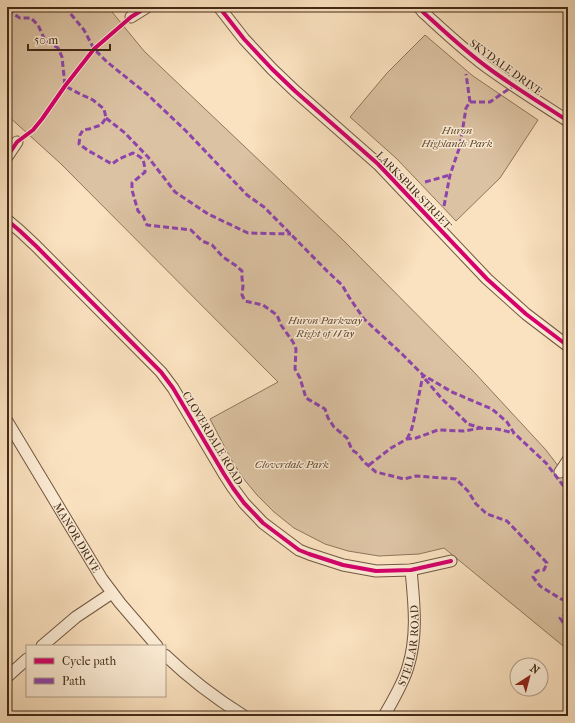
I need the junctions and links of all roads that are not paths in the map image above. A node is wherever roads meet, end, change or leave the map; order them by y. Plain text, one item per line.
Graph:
1 (147, 7) edge
2 (219, 7) edge
3 (419, 7) edge
4 (131, 17) dead end
5 (568, 121) edge
6 (17, 142) dead end
7 (7, 157) edge
8 (7, 220) edge
9 (568, 346) edge
10 (7, 421) edge
11 (568, 460) edge
12 (560, 472) dead end
13 (451, 561) dead end
14 (412, 570) junction
15 (112, 593) junction
16 (43, 645) edge
17 (155, 645) edge
18 (166, 655) edge
19 (26, 660) edge
20 (7, 677) edge
21 (244, 716) edge
22 (384, 716) edge

1 - 4 street
2 - 9 street, LARKSPUR STREET
3 - 5 street, SKYDALE DRIVE
6 - 7 street
8 - 14 street, CLOVERDALE ROAD
10 - 15 street, MANOR DRIVE
11 - 12 street
13 - 14 street, CLOVERDALE ROAD
14 - 22 street, STELLAR ROAD
15 - 16 street
15 - 17 street, MANOR DRIVE
18 - 21 street
19 - 20 street

